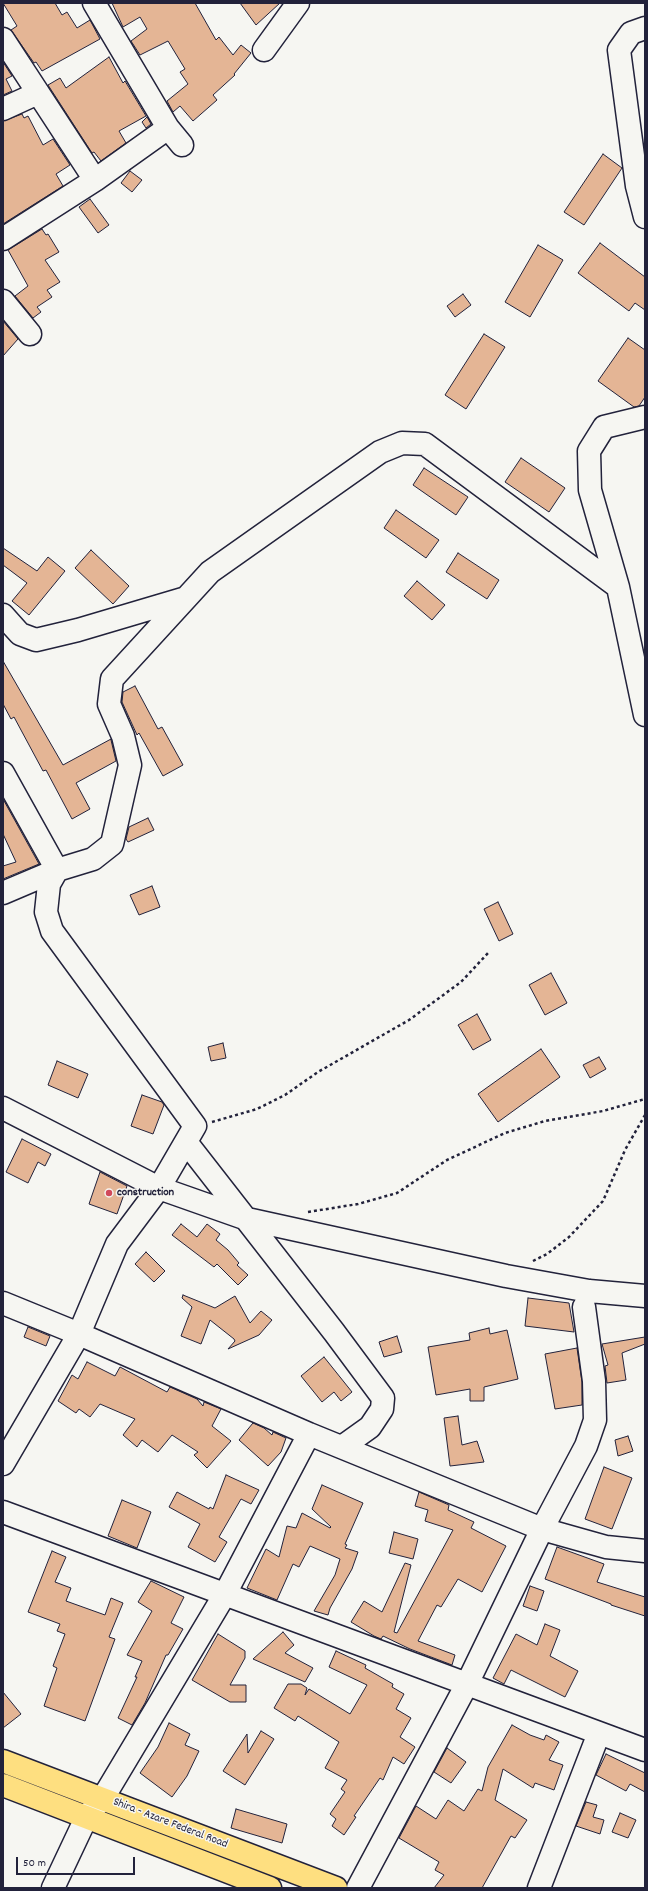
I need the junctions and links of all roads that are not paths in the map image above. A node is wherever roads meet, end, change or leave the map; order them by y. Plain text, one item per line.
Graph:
1 (94, 3) edge
2 (298, 3) edge
3 (645, 28) edge
4 (3, 39) edge
5 (264, 50) dead end
6 (38, 93) junction
7 (3, 109) edge
8 (168, 128) junction
9 (182, 145) dead end
10 (95, 180) junction
11 (645, 217) edge
12 (3, 239) edge
13 (3, 301) edge
14 (30, 334) dead end
15 (645, 417) edge
16 (618, 587) junction
17 (186, 598) junction
18 (3, 615) edge
19 (645, 715) edge
20 (3, 773) edge
21 (57, 870) junction
22 (3, 893) edge
23 (3, 1108) edge
24 (191, 1134) junction
25 (159, 1188) junction
26 (247, 1219) junction
27 (645, 1296) edge
28 (3, 1303) edge
29 (584, 1307) dead end
30 (79, 1334) junction
31 (309, 1434) junction
32 (342, 1447) junction
33 (3, 1464) edge
34 (3, 1512) edge
35 (542, 1529) junction
36 (645, 1551) edge
37 (225, 1594) junction
38 (467, 1684) junction
39 (599, 1733) junction
40 (645, 1750) edge
41 (3, 1761) edge
42 (3, 1785) edge
43 (103, 1798) junction
44 (87, 1816) junction
45 (53, 1888) edge
46 (270, 1888) edge
47 (336, 1888) edge
48 (358, 1888) edge
49 (539, 1888) edge

1 - 8 street
2 - 5 street
3 - 11 street
4 - 6 street
6 - 7 street
6 - 10 street
8 - 9 street
8 - 10 street
10 - 12 street
13 - 14 street
15 - 16 street
16 - 17 street
16 - 19 street
17 - 18 street
17 - 21 street
20 - 21 street
21 - 22 street
21 - 24 street
23 - 25 street
24 - 25 street
24 - 26 street
25 - 26 street
25 - 30 street
26 - 27 street
26 - 32 street
28 - 30 street
29 - 35 street
30 - 31 street
30 - 33 street
31 - 32 street
31 - 37 street
32 - 35 street
34 - 37 street
35 - 36 street
35 - 38 street
37 - 38 street
37 - 43 street
38 - 39 street
38 - 48 street
39 - 40 street
39 - 49 street
41 - 43 main road, Shira - Azare Federal Road
42 - 44 main road, Shira - Azare Federal Road
43 - 44 street
43 - 47 main road, Shira - Azare Federal Road
44 - 45 street
44 - 46 main road, Shira - Azare Federal Road

